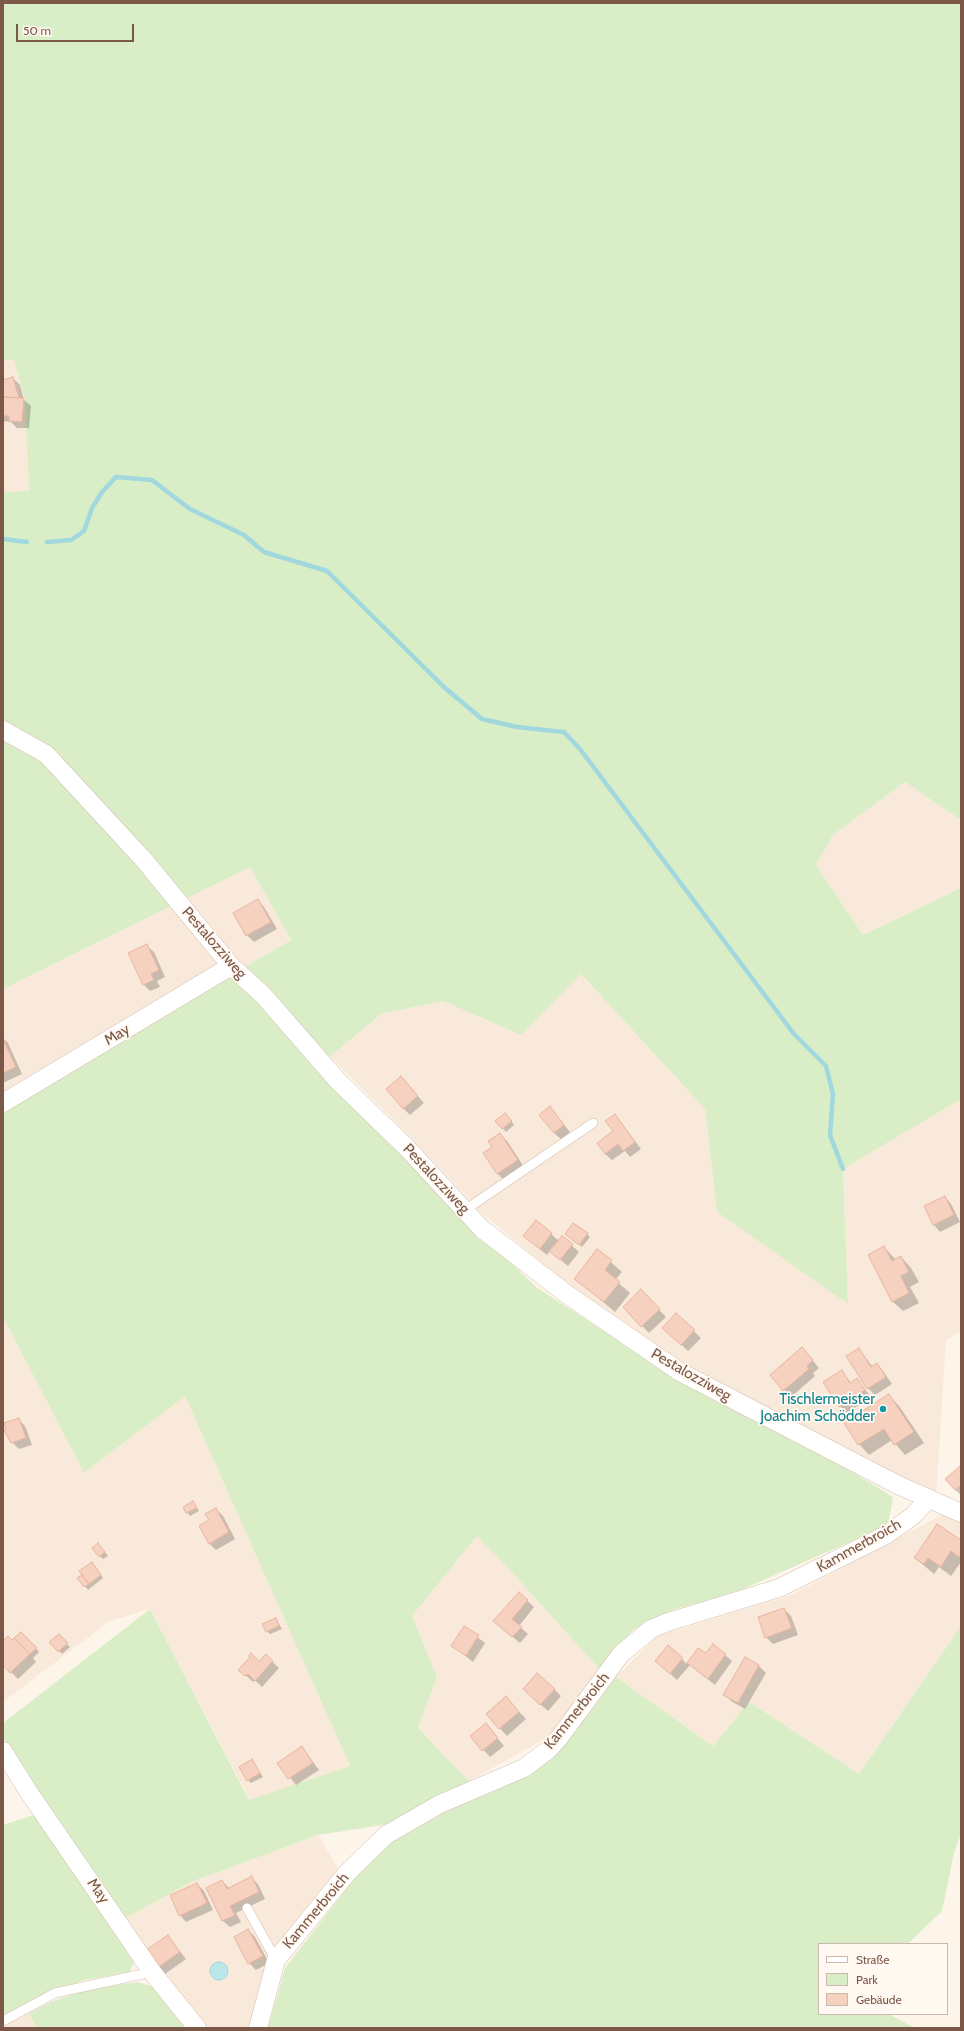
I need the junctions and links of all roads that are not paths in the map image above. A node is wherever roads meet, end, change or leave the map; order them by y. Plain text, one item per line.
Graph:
1 (3, 730) edge
2 (231, 966) junction
3 (3, 1103) edge
4 (593, 1123) dead end
5 (465, 1210) junction
6 (928, 1499) junction
7 (961, 1513) edge
8 (3, 1751) edge
9 (247, 1908) dead end
10 (276, 1960) junction
11 (152, 1972) junction
12 (3, 2021) edge
13 (197, 2028) edge
14 (258, 2028) edge

1 - 2 street, Pestalozziweg
2 - 3 street, May
2 - 5 street, Pestalozziweg
4 - 5 lane
5 - 6 street, Pestalozziweg
6 - 7 street, Pestalozziweg
6 - 10 street, Kammerbroich
8 - 11 street, May
9 - 10 lane
10 - 14 street, Kammerbroich
11 - 12 lane
11 - 13 street, May

